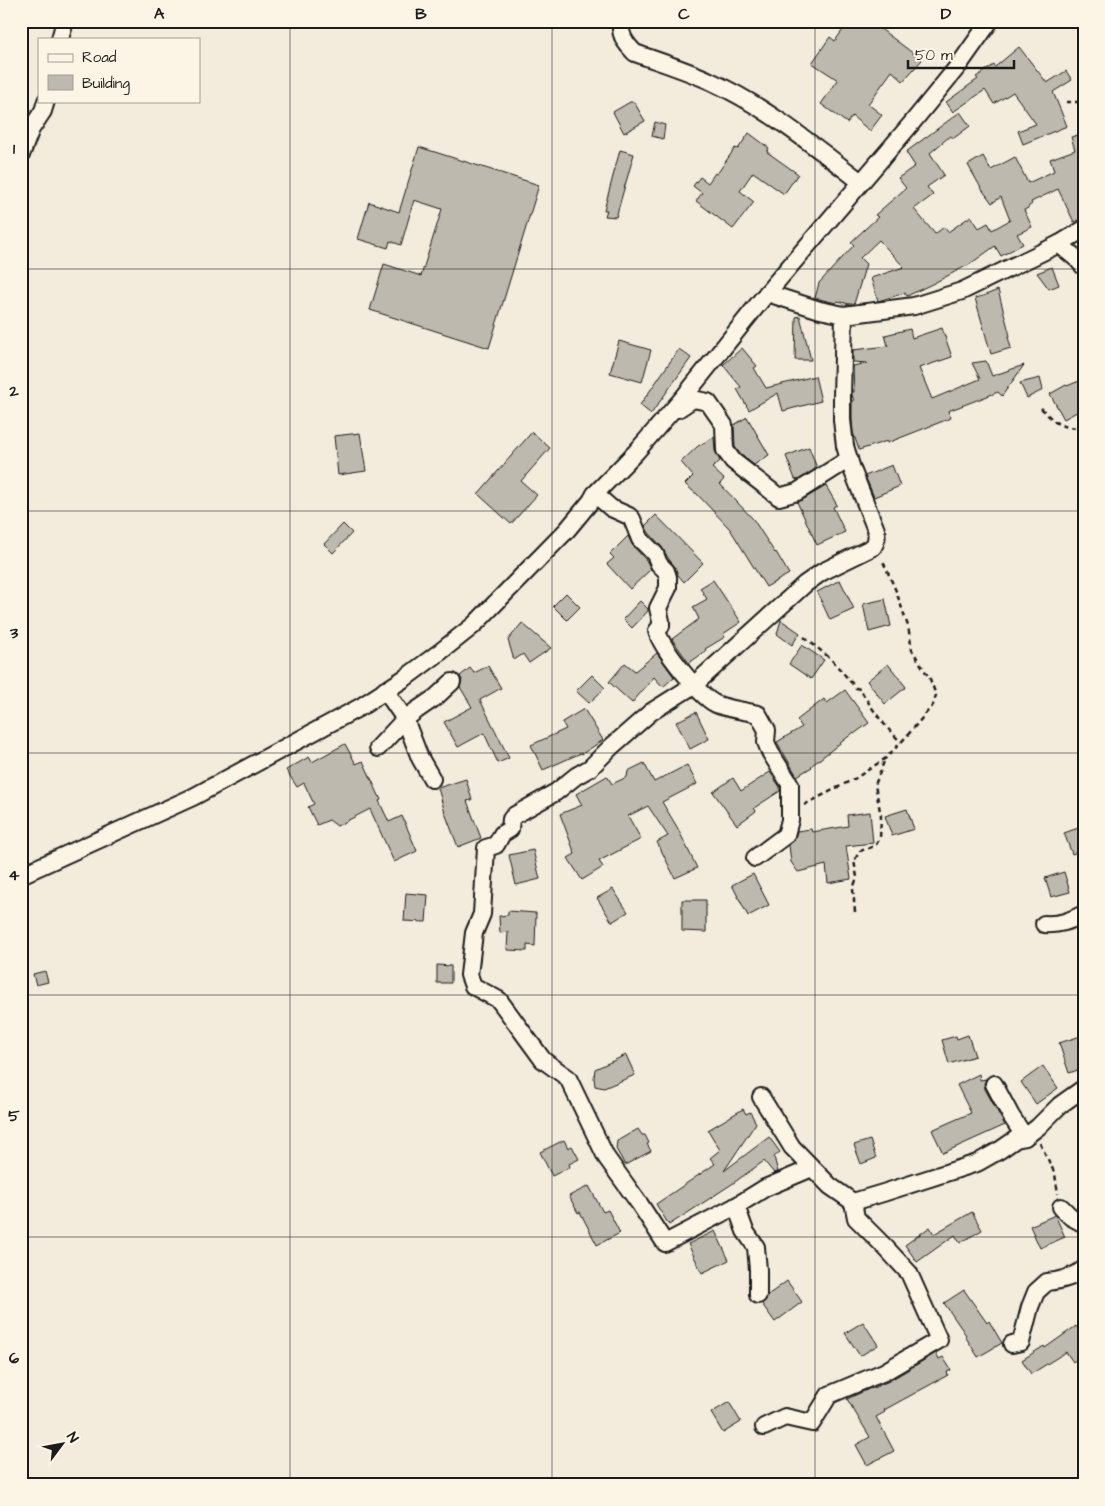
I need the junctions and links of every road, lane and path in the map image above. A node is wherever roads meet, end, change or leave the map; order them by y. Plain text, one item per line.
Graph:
1 (66, 21) edge
2 (622, 21) edge
3 (990, 21) edge
4 (60, 38) edge
5 (1084, 100) edge
6 (46, 102) edge
7 (1066, 102) dead end
8 (21, 154) edge
9 (862, 182) junction
10 (1078, 232) edge
11 (1058, 244) junction
12 (1080, 263) edge
13 (767, 293) junction
14 (844, 315) junction
15 (1041, 408) dead end
16 (667, 416) junction
17 (1084, 423) edge
18 (849, 458) junction
19 (595, 494) junction
20 (876, 543) junction
21 (804, 637) dead end
22 (452, 682) dead end
23 (694, 685) junction
24 (386, 690) junction
25 (405, 719) junction
26 (901, 742) junction
27 (378, 748) dead end
28 (886, 758) junction
29 (432, 779) dead end
30 (789, 813) junction
31 (755, 858) dead end
32 (21, 874) edge
33 (855, 912) dead end
34 (1084, 914) edge
35 (1044, 924) dead end
36 (994, 1084) dead end
37 (1084, 1088) edge
38 (761, 1097) dead end
39 (1029, 1133) junction
40 (812, 1168) junction
41 (853, 1202) junction
42 (736, 1206) junction
43 (1061, 1207) joint
44 (1084, 1224) edge
45 (1084, 1269) edge
46 (758, 1295) dead end
47 (1012, 1344) dead end
48 (764, 1427) dead end

1 - 4 street
2 - 9 street
3 - 9 street
5 - 7 path
6 - 8 street
9 - 13 street
10 - 11 street
10 - 12 street
11 - 12 street
11 - 14 street
13 - 14 street
13 - 16 street
14 - 18 street
15 - 17 path
16 - 18 street
16 - 19 street
18 - 20 street
19 - 23 street
19 - 24 street
20 - 23 street
20 - 26 path
21 - 26 path
22 - 25 street
23 - 30 street
23 - 42 street
24 - 25 street
24 - 32 street
25 - 27 street
25 - 29 street
26 - 28 path
28 - 30 path
28 - 33 path
30 - 31 street
34 - 35 street
36 - 39 street
37 - 39 street
38 - 40 street
39 - 41 street
39 - 43 path
40 - 41 street
40 - 42 street
41 - 48 street
42 - 46 street
43 - 44 street
45 - 47 street

